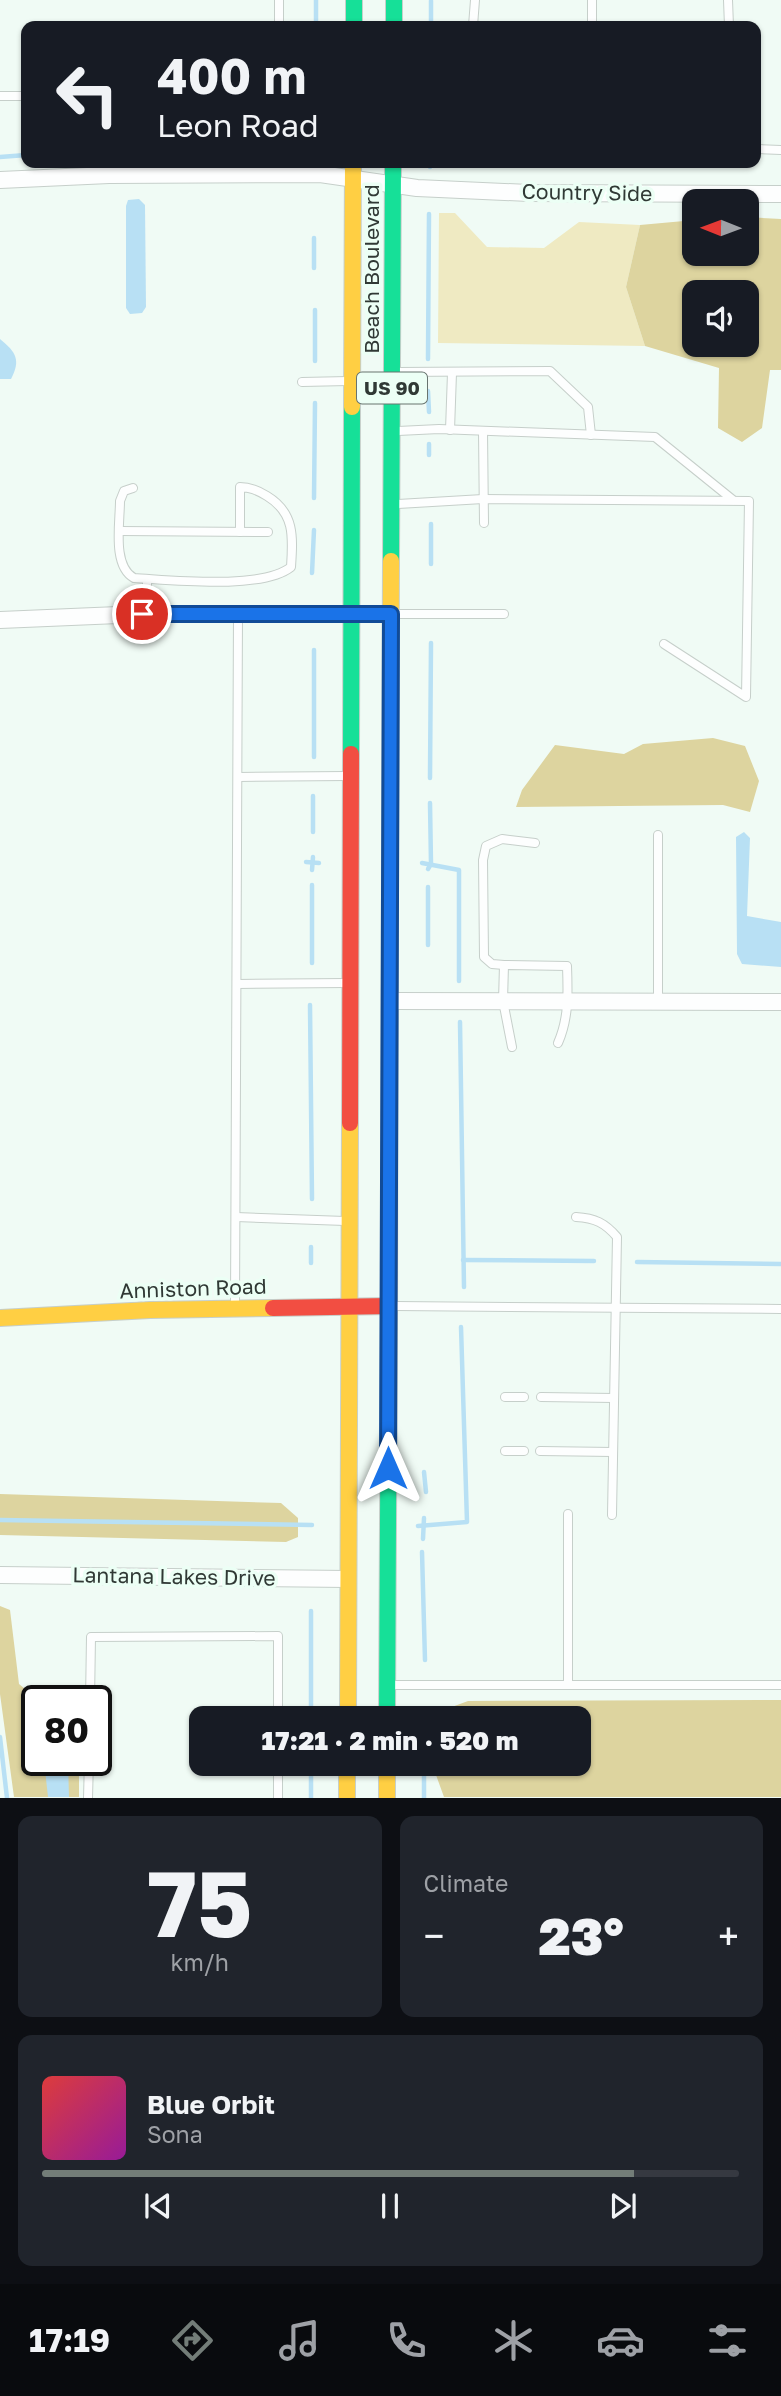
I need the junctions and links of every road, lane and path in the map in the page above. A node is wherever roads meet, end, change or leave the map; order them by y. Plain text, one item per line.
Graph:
1 (279, 0) edge
2 (354, 0) edge
3 (394, 0) edge
4 (475, 0) edge
5 (592, 0) edge
6 (728, 0) edge
7 (279, 21) edge
8 (354, 21) edge
9 (394, 21) edge
10 (473, 21) edge
11 (592, 21) edge
12 (729, 21) edge
13 (0, 96) edge
14 (21, 96) edge
15 (761, 149) edge
16 (781, 150) edge
17 (393, 168) edge
18 (80, 170) edge
19 (354, 170) edge
20 (0, 180) edge
21 (393, 184) junction
22 (781, 194) edge
23 (392, 372) junction
24 (452, 373) junction
25 (352, 381) junction
26 (302, 382) dead end
27 (450, 430) junction
28 (484, 431) junction
29 (392, 432) junction
30 (591, 435) junction
31 (133, 488) dead end
32 (483, 499) junction
33 (733, 500) junction
34 (391, 504) junction
35 (484, 523) dead end
36 (120, 531) junction
37 (240, 532) junction
38 (268, 532) dead end
39 (147, 579) junction
40 (147, 614) junction
41 (238, 614) junction
42 (391, 614) junction
43 (504, 614) dead end
44 (351, 615) junction
45 (0, 620) edge
46 (664, 644) dead end
47 (350, 776) junction
48 (238, 777) junction
49 (658, 835) dead end
50 (535, 843) dead end
51 (504, 965) junction
52 (350, 983) junction
53 (237, 984) junction
54 (390, 1001) junction
55 (503, 1001) junction
56 (568, 1001) junction
57 (658, 1002) junction
58 (781, 1002) edge
59 (558, 1043) dead end
60 (512, 1047) dead end
61 (236, 1217) junction
62 (576, 1217) dead end
63 (349, 1221) junction
64 (348, 1306) junction
65 (388, 1306) junction
66 (235, 1308) junction
67 (615, 1309) junction
68 (781, 1309) edge
69 (0, 1318) edge
70 (505, 1397) dead end
71 (524, 1397) dead end
72 (541, 1398) dead end
73 (614, 1398) junction
74 (505, 1451) dead end
75 (524, 1451) dead end
76 (540, 1451) dead end
77 (613, 1452) junction
78 (568, 1514) dead end
79 (612, 1515) dead end
80 (0, 1575) edge
81 (348, 1579) junction
82 (568, 1684) junction
83 (90, 1685) edge
84 (387, 1685) junction
85 (781, 1685) edge
86 (278, 1706) edge
87 (348, 1706) edge
88 (387, 1706) edge
89 (89, 1776) edge
90 (278, 1776) edge
91 (347, 1776) edge
92 (387, 1776) edge
93 (88, 1797) edge
94 (278, 1797) edge
95 (347, 1797) edge
96 (387, 1797) edge

1 - 7 lane
2 - 8 main road
3 - 9 main road
4 - 10 lane
5 - 11 lane
6 - 12 lane
13 - 14 lane
15 - 16 lane
17 - 21 main road, Beach Boulevard / US 90
18 - 19 street, Country Side
18 - 20 street, Country Side
19 - 21 street, Country Side
19 - 25 main road, US 90
21 - 22 street, Country Side
21 - 23 main road, Beach Boulevard / US 90
23 - 24 lane
23 - 29 main road, Beach Boulevard / US 90
24 - 27 lane
24 - 30 lane
25 - 26 lane
25 - 44 main road, US 90
27 - 28 lane
27 - 29 lane
28 - 30 lane
28 - 32 lane
29 - 34 main road, Beach Boulevard / US 90
30 - 33 lane
31 - 36 lane
32 - 33 lane
32 - 34 lane
32 - 35 lane
33 - 46 lane
34 - 42 main road, Beach Boulevard / US 90
36 - 37 lane
36 - 39 lane
37 - 38 lane
37 - 39 lane
39 - 40 lane
40 - 41 street
40 - 45 street
41 - 44 street
41 - 48 lane
42 - 43 lane
42 - 44 street
42 - 54 main road, Beach Boulevard / US 90
44 - 47 main road, US 90
47 - 48 lane
47 - 52 main road, US 90
48 - 53 lane
49 - 57 lane
50 - 51 lane
51 - 55 lane
51 - 56 lane
52 - 53 lane
52 - 63 main road, US 90
53 - 61 lane
54 - 55 street
54 - 65 main road, Beach Boulevard / US 90
55 - 56 street
55 - 60 lane
56 - 57 street
56 - 59 lane
57 - 58 street
61 - 63 lane
61 - 66 lane
62 - 67 lane
63 - 64 main road, US 90
64 - 65 main road, Anniston Road
64 - 66 main road, Anniston Road
64 - 81 main road, US 90
65 - 67 lane
65 - 84 main road, Beach Boulevard / US 90
66 - 69 main road, Anniston Road
67 - 68 lane
67 - 73 lane
70 - 71 lane
72 - 73 lane
73 - 77 lane
74 - 75 lane
76 - 77 lane
77 - 79 lane
78 - 82 lane
80 - 81 street, Lantana Lakes Drive
81 - 87 main road, US 90
82 - 84 lane
82 - 85 lane
83 - 86 lane
84 - 88 main road, Beach Boulevard / US 90
89 - 93 lane
90 - 94 lane
91 - 95 main road
92 - 96 main road

